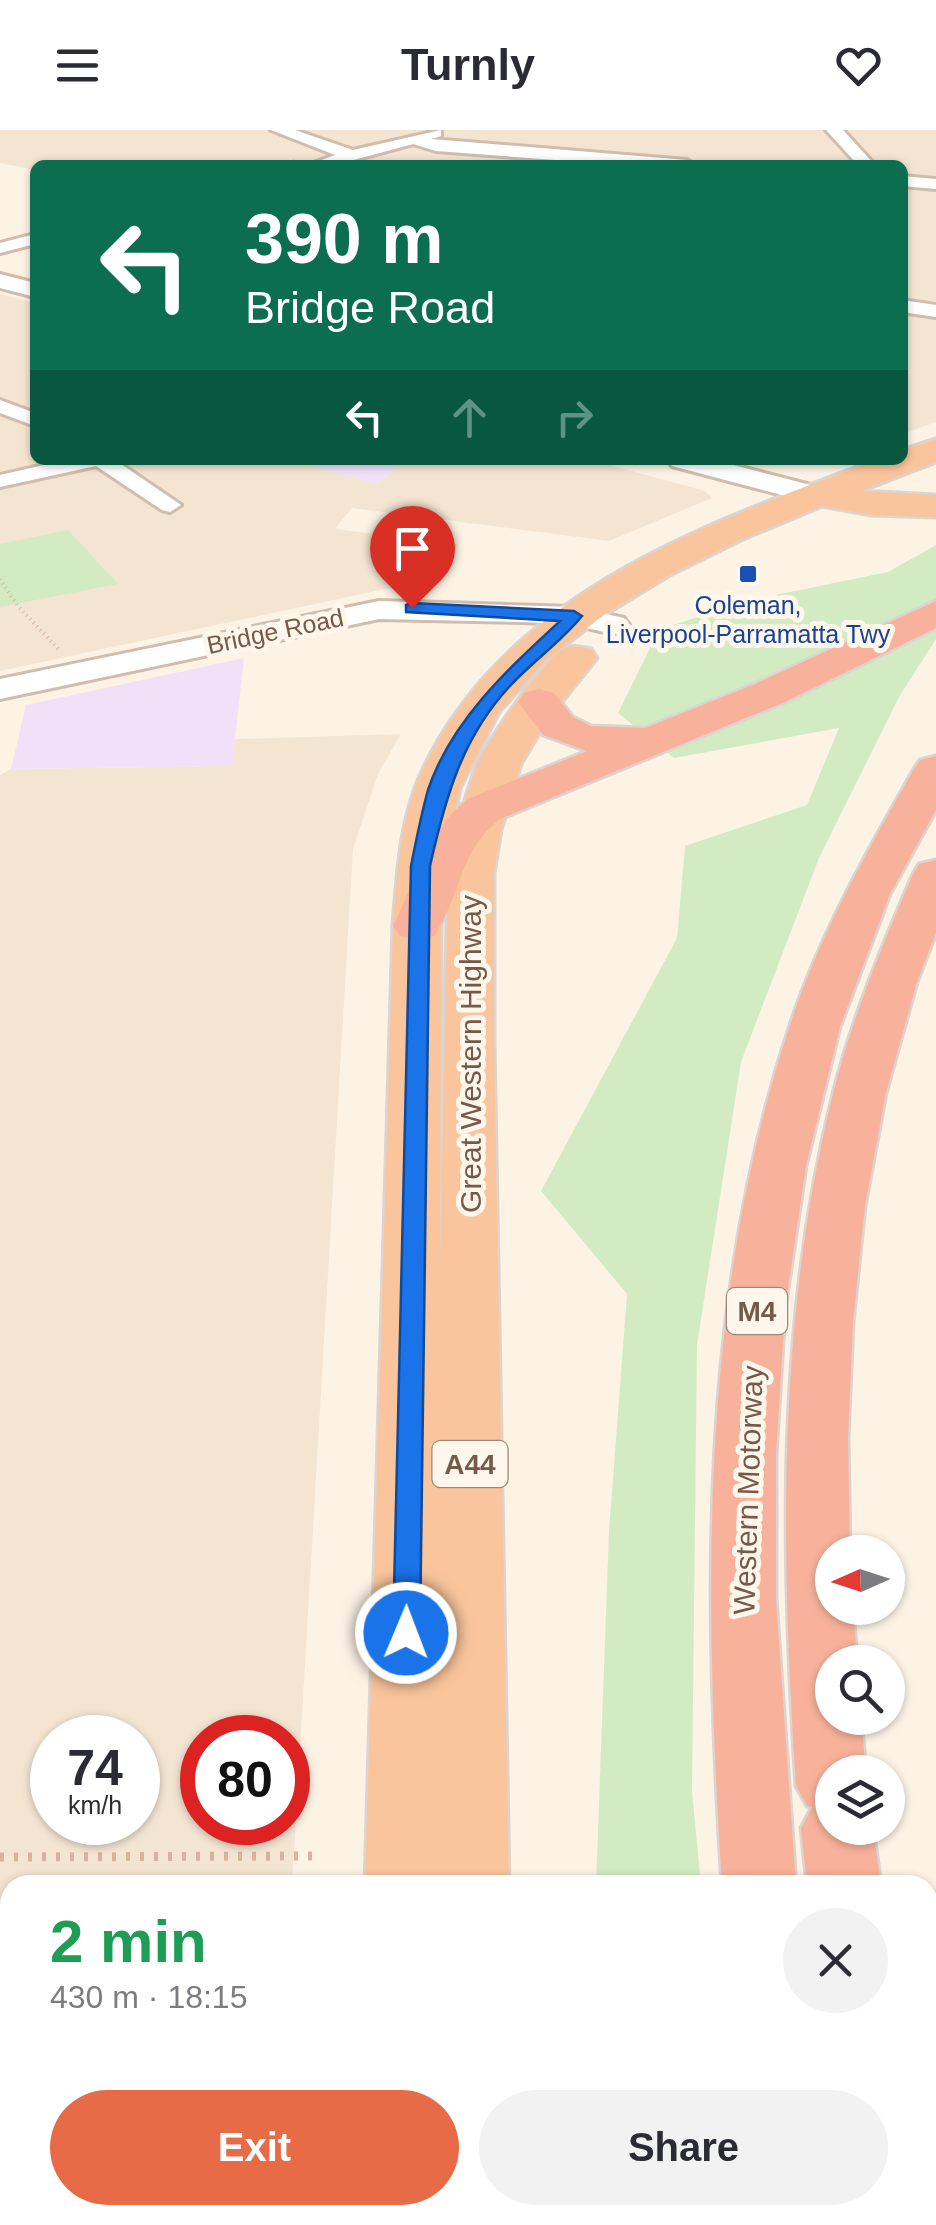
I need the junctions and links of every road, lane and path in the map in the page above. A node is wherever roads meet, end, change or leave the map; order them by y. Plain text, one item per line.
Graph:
1 (279, 130) edge
2 (438, 130) edge
3 (834, 130) edge
4 (414, 140) junction
5 (352, 155) junction
6 (334, 160) edge
7 (621, 160) edge
8 (862, 160) edge
9 (908, 182) edge
10 (936, 184) edge
11 (30, 240) edge
12 (0, 248) edge
13 (0, 281) edge
14 (30, 289) edge
15 (908, 307) edge
16 (936, 312) edge
17 (0, 406) edge
18 (30, 418) edge
19 (936, 450) edge
20 (908, 460) edge
21 (75, 465) edge
22 (106, 465) edge
23 (701, 465) edge
24 (896, 465) edge
25 (936, 478) edge
26 (0, 481) edge
27 (816, 495) junction
28 (871, 504) junction
29 (170, 505) dead end
30 (936, 506) edge
31 (0, 579) edge
32 (936, 613) edge
33 (594, 620) junction
34 (67, 659) dead end
35 (0, 688) edge
36 (538, 702) junction
37 (664, 738) junction
38 (936, 769) edge
39 (484, 809) junction
40 (936, 874) edge
41 (417, 926) junction
42 (829, 1755) edge
43 (839, 1845) edge
44 (318, 1856) dead end
45 (0, 1857) edge
46 (402, 1875) edge
47 (472, 1875) edge
48 (758, 1875) edge
49 (843, 1875) edge

1 - 5 street
2 - 4 street
3 - 8 street
4 - 5 street
4 - 7 street
5 - 6 street
9 - 10 street
11 - 12 street
13 - 14 street
15 - 16 street
17 - 18 street
19 - 20 highway, Great Western Highway / A44
21 - 26 street
22 - 29 street
23 - 27 street
24 - 27 highway, Great Western Highway / A44
25 - 28 highway, Great Western Highway / A44
27 - 28 highway
27 - 33 highway, Great Western Highway / A44
28 - 30 highway
28 - 33 highway, Great Western Highway / A44
31 - 34 path
32 - 37 highway
33 - 35 street, Bridge Road
33 - 36 highway, Great Western Highway / A44
33 - 41 highway, Great Western Highway / A44
36 - 37 highway
36 - 39 highway, Great Western Highway / A44
37 - 39 highway
38 - 48 highway, Western Motorway / M4
39 - 41 highway
39 - 47 highway, Great Western Highway / A44
40 - 42 highway, M4
41 - 46 highway, Great Western Highway / A44
43 - 49 highway
44 - 45 path

